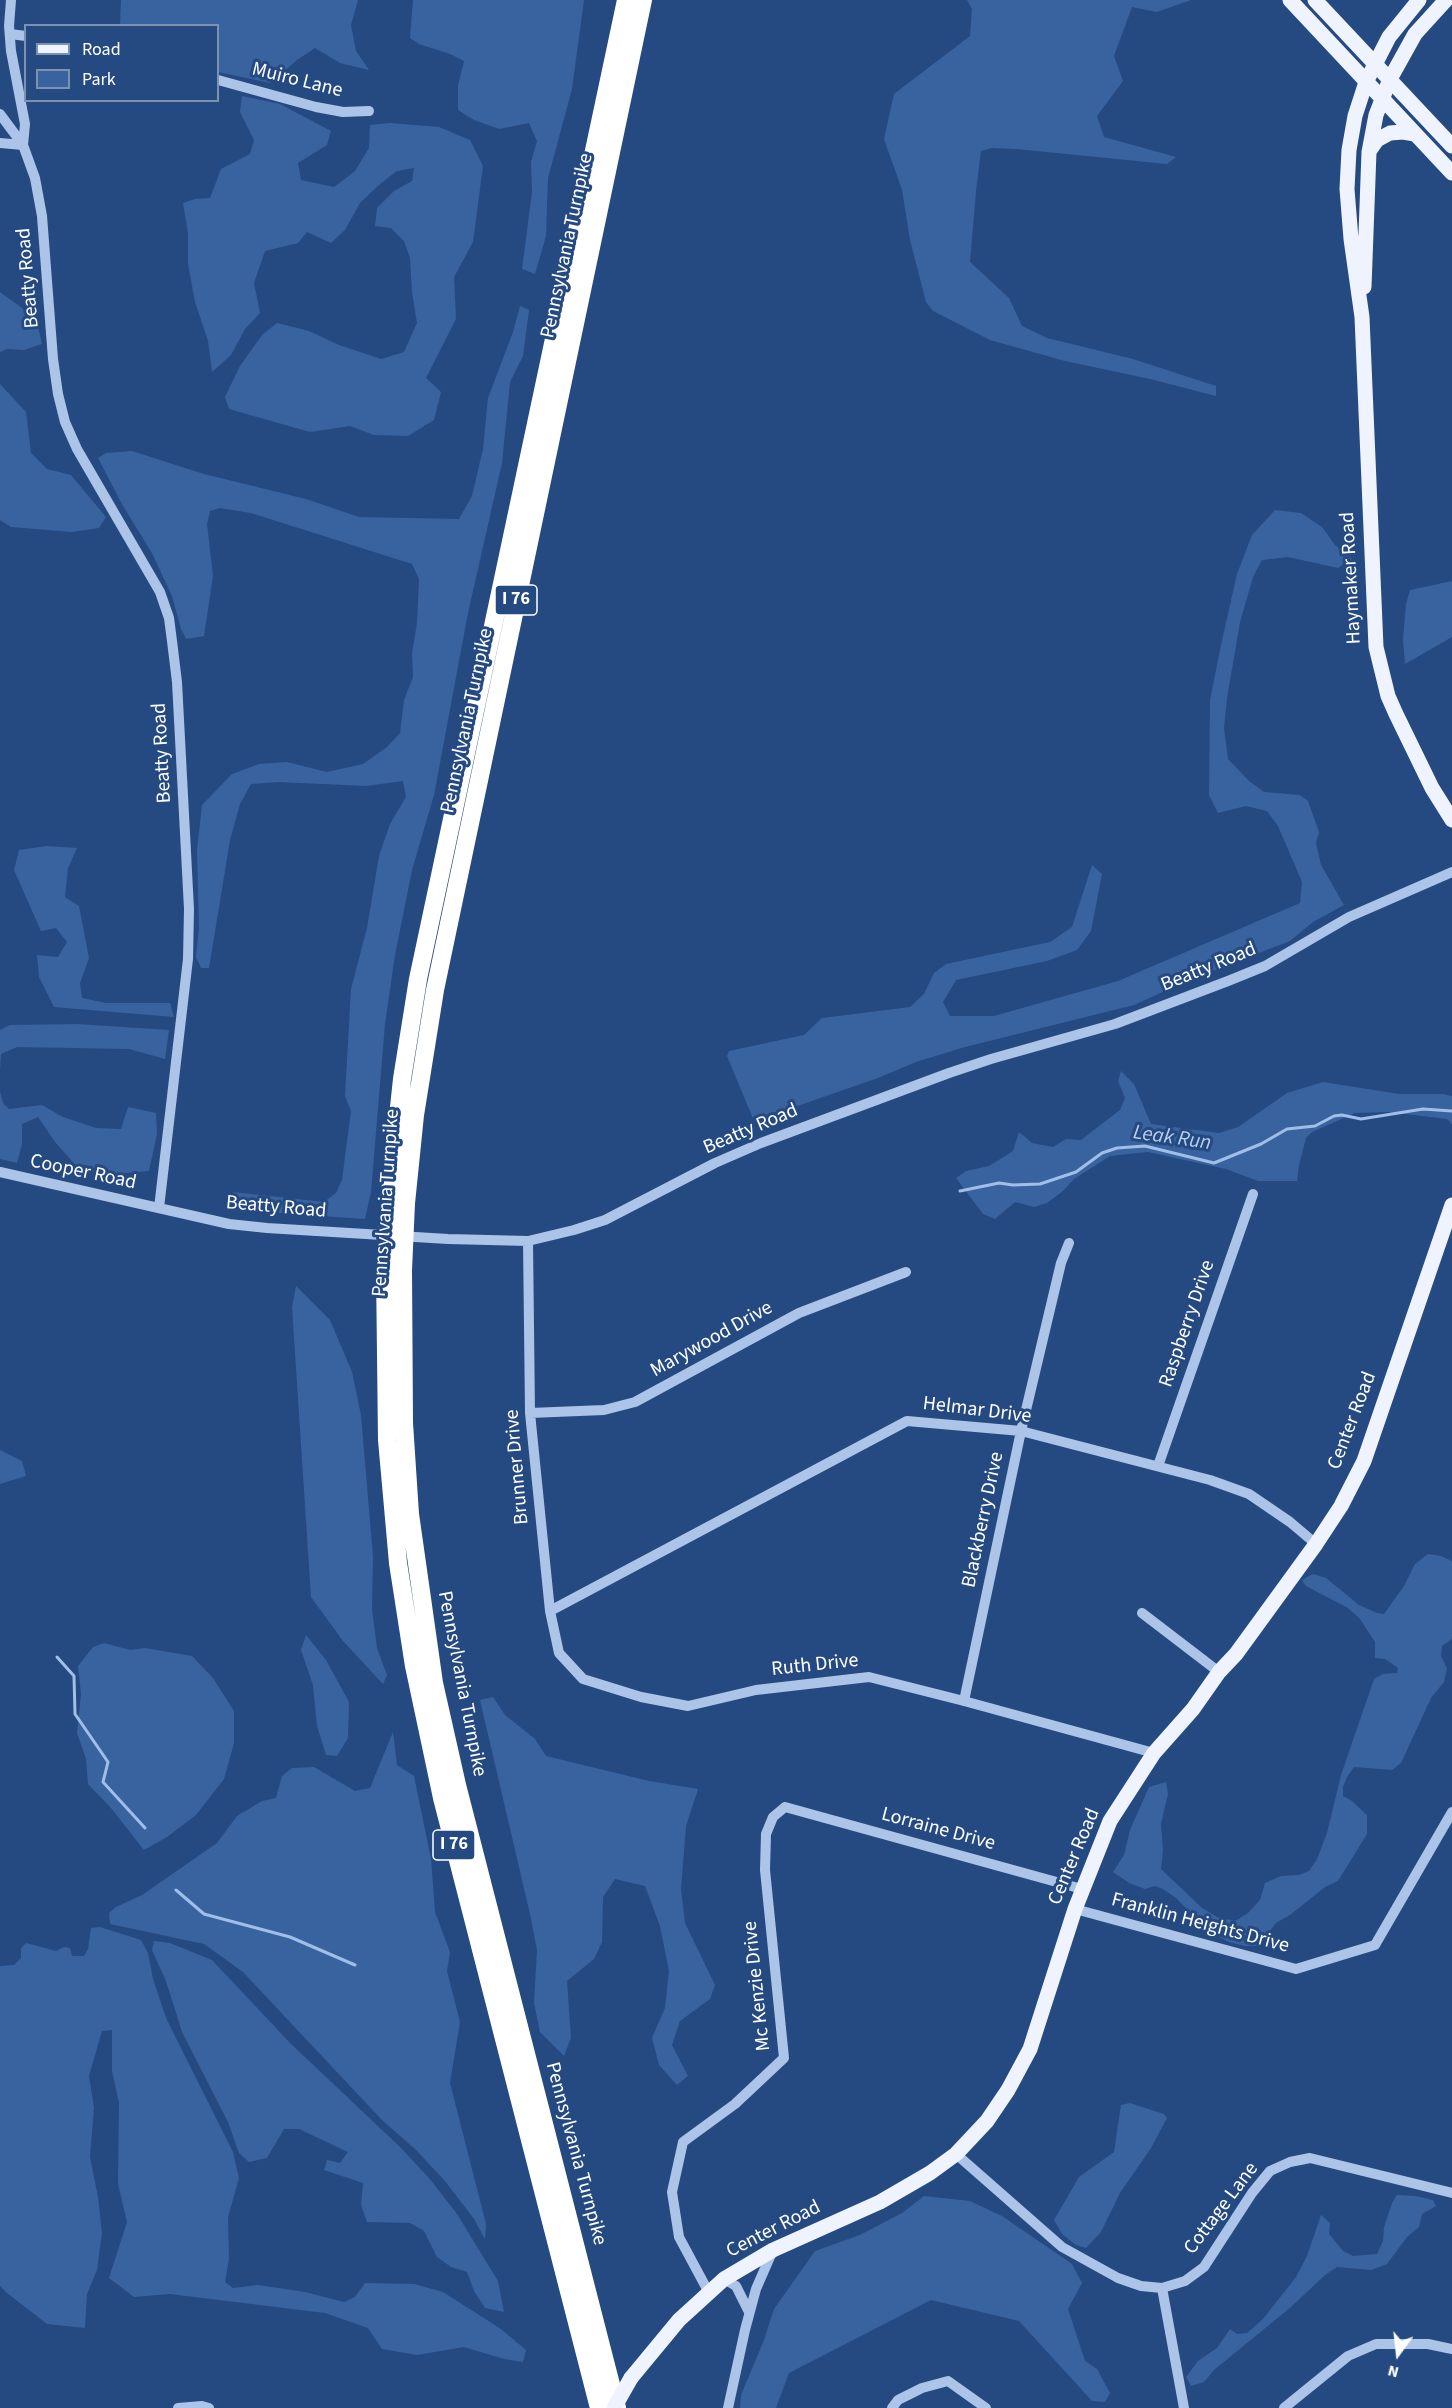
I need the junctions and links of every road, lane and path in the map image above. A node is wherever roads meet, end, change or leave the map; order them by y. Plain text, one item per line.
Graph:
1 (11, 0) edge
2 (626, 0) edge
3 (644, 0) edge
4 (1290, 0) edge
5 (1314, 0) edge
6 (1419, 0) edge
7 (1446, 0) edge
8 (10, 34) junction
9 (24, 36) edge
10 (1374, 63) junction
11 (1390, 79) junction
12 (219, 80) edge
13 (1366, 81) junction
14 (1382, 99) junction
15 (369, 111) dead end
16 (0, 114) edge
17 (1415, 134) junction
18 (0, 143) edge
19 (23, 145) junction
20 (1452, 146) edge
21 (1369, 152) junction
22 (1452, 173) edge
23 (1362, 317) junction
24 (1452, 820) edge
25 (1452, 872) edge
26 (0, 1172) edge
27 (1253, 1194) dead end
28 (398, 1202) junction
29 (1452, 1205) edge
30 (159, 1208) junction
31 (528, 1241) junction
32 (1069, 1242) dead end
33 (394, 1270) junction
34 (906, 1272) dead end
35 (530, 1413) junction
36 (1021, 1431) junction
37 (1158, 1466) junction
38 (1316, 1544) junction
39 (550, 1611) junction
40 (1142, 1613) dead end
41 (1219, 1672) junction
42 (583, 1679) joint
43 (964, 1701) junction
44 (1154, 1753) junction
45 (785, 1807) joint
46 (1452, 1812) edge
47 (1082, 1889) junction
48 (1075, 1909) junction
49 (956, 2154) junction
50 (1452, 2193) edge
51 (773, 2250) junction
52 (724, 2279) junction
53 (1162, 2288) junction
54 (708, 2291) junction
55 (750, 2312) junction
56 (1452, 2349) edge
57 (177, 2408) edge
58 (209, 2408) edge
59 (599, 2408) edge
60 (615, 2408) edge
61 (728, 2408) edge
62 (892, 2408) edge
63 (986, 2408) edge
64 (1184, 2408) edge
65 (1284, 2408) edge

1 - 8 street
2 - 28 highway, Pennsylvania Turnpike / I 76
3 - 28 highway, Pennsylvania Turnpike / I 76
4 - 13 main road
5 - 10 main road
6 - 10 main road, Haymaker Road
7 - 11 main road, Haymaker Road
8 - 9 street
8 - 19 street
10 - 11 main road
10 - 13 main road, Haymaker Road
11 - 14 main road, Haymaker Road
11 - 20 main road
12 - 15 street, Muiro Lane
13 - 14 main road
13 - 23 main road, Haymaker Road
14 - 17 main road
14 - 21 main road, Haymaker Road
16 - 19 street, Beatty Road
17 - 21 main road
17 - 22 main road
18 - 19 street
19 - 30 street, Beatty Road
21 - 23 main road, Haymaker Road
23 - 24 main road, Haymaker Road
25 - 31 street, Beatty Road
26 - 30 street, Cooper Road
27 - 37 street, Raspberry Drive
28 - 33 highway, Pennsylvania Turnpike / I 76, bridge
29 - 38 main road, Center Road
30 - 31 street, Beatty Road
31 - 35 street, Brunner Drive
32 - 36 street, Blackberry Drive
33 - 59 highway, Pennsylvania Turnpike / I 76
33 - 60 highway, Pennsylvania Turnpike / I 76
34 - 35 street, Marywood Drive
35 - 39 street, Brunner Drive
36 - 37 street, Helmar Drive
36 - 39 street, Helmar Drive
36 - 43 street, Blackberry Drive
37 - 38 street, Helmar Drive
38 - 41 main road, Center Road
39 - 42 street, Brunner Drive
40 - 41 street
41 - 44 main road, Center Road
42 - 43 street, Ruth Drive
43 - 44 street, Ruth Drive
44 - 47 main road, Center Road
45 - 47 street, Lorraine Drive
45 - 54 street, Mc Kenzie Drive
46 - 48 street, Franklin Heights Drive
47 - 48 main road, Center Road
48 - 49 main road, Center Road
49 - 51 main road, Center Road
49 - 53 street
50 - 53 street, Cottage Lane
51 - 52 main road, Center Road
51 - 55 street
52 - 54 main road, Center Road
52 - 55 street
53 - 64 street
54 - 60 main road, Center Road, bridge
55 - 61 street
56 - 65 street
57 - 58 street
62 - 63 street

